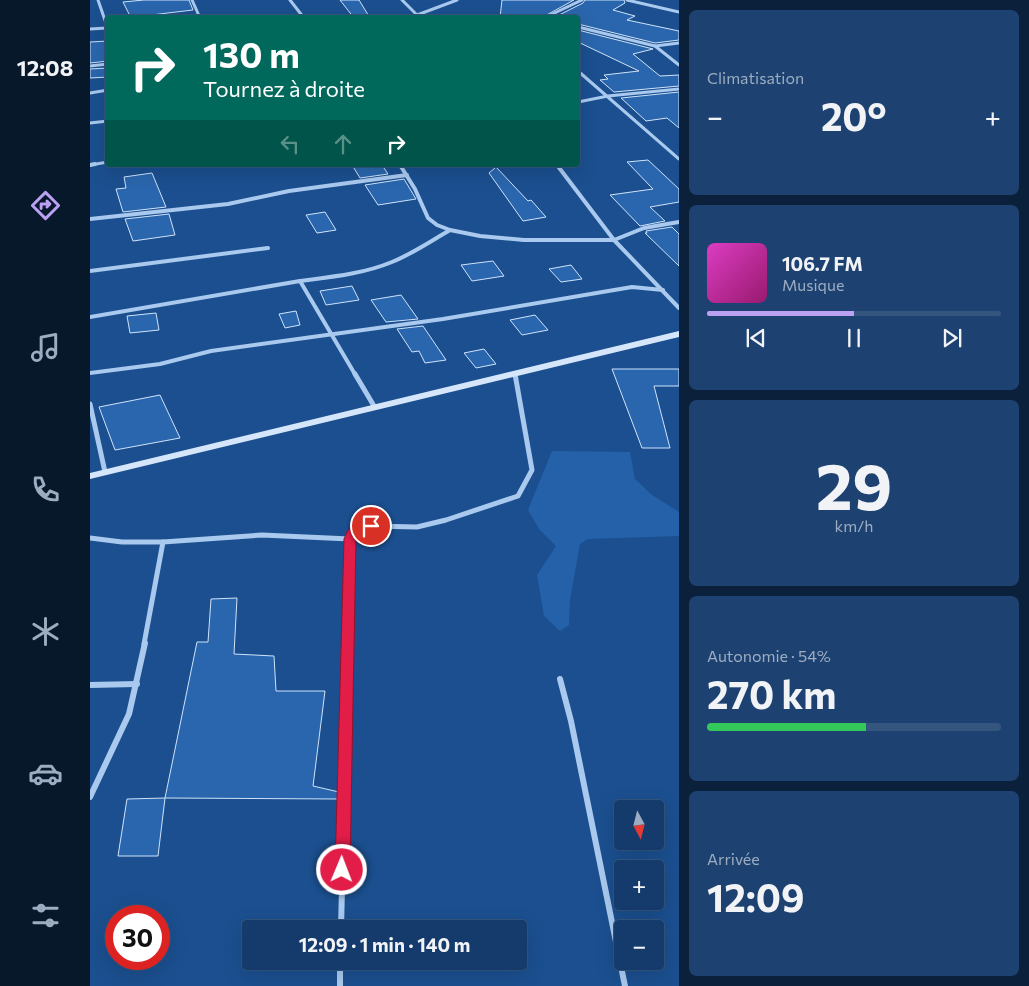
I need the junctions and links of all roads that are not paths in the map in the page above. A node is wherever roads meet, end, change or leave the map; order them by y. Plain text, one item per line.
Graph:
1 (98, 0) edge
2 (192, 0) edge
3 (290, 0) edge
4 (402, 0) edge
5 (457, 0) edge
6 (582, 0) edge
7 (627, 0) edge
8 (679, 12) edge
9 (199, 15) edge
10 (302, 15) edge
11 (417, 15) edge
12 (420, 15) edge
13 (550, 15) edge
14 (105, 23) edge
15 (580, 27) edge
16 (90, 29) edge
17 (105, 29) edge
18 (679, 43) edge
19 (655, 46) junction
20 (105, 64) edge
21 (679, 65) edge
22 (90, 66) edge
23 (580, 73) edge
24 (679, 89) edge
25 (105, 90) edge
26 (90, 93) edge
27 (608, 96) junction
28 (580, 102) edge
29 (105, 121) edge
30 (90, 123) edge
31 (679, 160) edge
32 (105, 162) edge
33 (90, 165) edge
34 (401, 167) edge
35 (559, 167) edge
36 (407, 175) junction
37 (90, 219) edge
38 (679, 222) edge
39 (450, 230) junction
40 (614, 240) junction
41 (268, 248) dead end
42 (90, 271) edge
43 (300, 281) junction
44 (663, 290) junction
45 (679, 308) edge
46 (90, 317) edge
47 (331, 334) junction
48 (679, 334) edge
49 (90, 373) edge
50 (515, 373) junction
51 (90, 404) edge
52 (374, 406) junction
53 (105, 472) junction
54 (90, 476) edge
55 (90, 538) edge
56 (350, 539) junction
57 (163, 542) junction
58 (560, 678) dead end
59 (137, 684) junction
60 (90, 685) edge
61 (90, 797) edge
62 (341, 920) edge
63 (340, 970) edge
64 (340, 986) edge
65 (625, 986) edge

1 - 14 street
2 - 9 street
3 - 10 street
4 - 11 street
5 - 12 street
6 - 13 street
7 - 8 street
15 - 19 street
16 - 17 street
18 - 19 street
19 - 21 street
20 - 22 street
23 - 27 street
24 - 27 street
25 - 26 street
27 - 28 street
27 - 31 street
29 - 30 street
32 - 33 street
34 - 36 street
35 - 40 street
36 - 37 street
36 - 39 street
38 - 40 street
39 - 40 street
39 - 43 street
40 - 44 street
41 - 42 street
43 - 46 street
43 - 47 street
44 - 45 street
44 - 47 street
47 - 49 street
47 - 52 street
48 - 50 street
50 - 52 street
50 - 56 street
51 - 53 street
52 - 53 street
53 - 54 street
55 - 57 street
56 - 57 street
56 - 62 street
57 - 59 street
58 - 65 street
59 - 60 street
59 - 61 street
63 - 64 street

